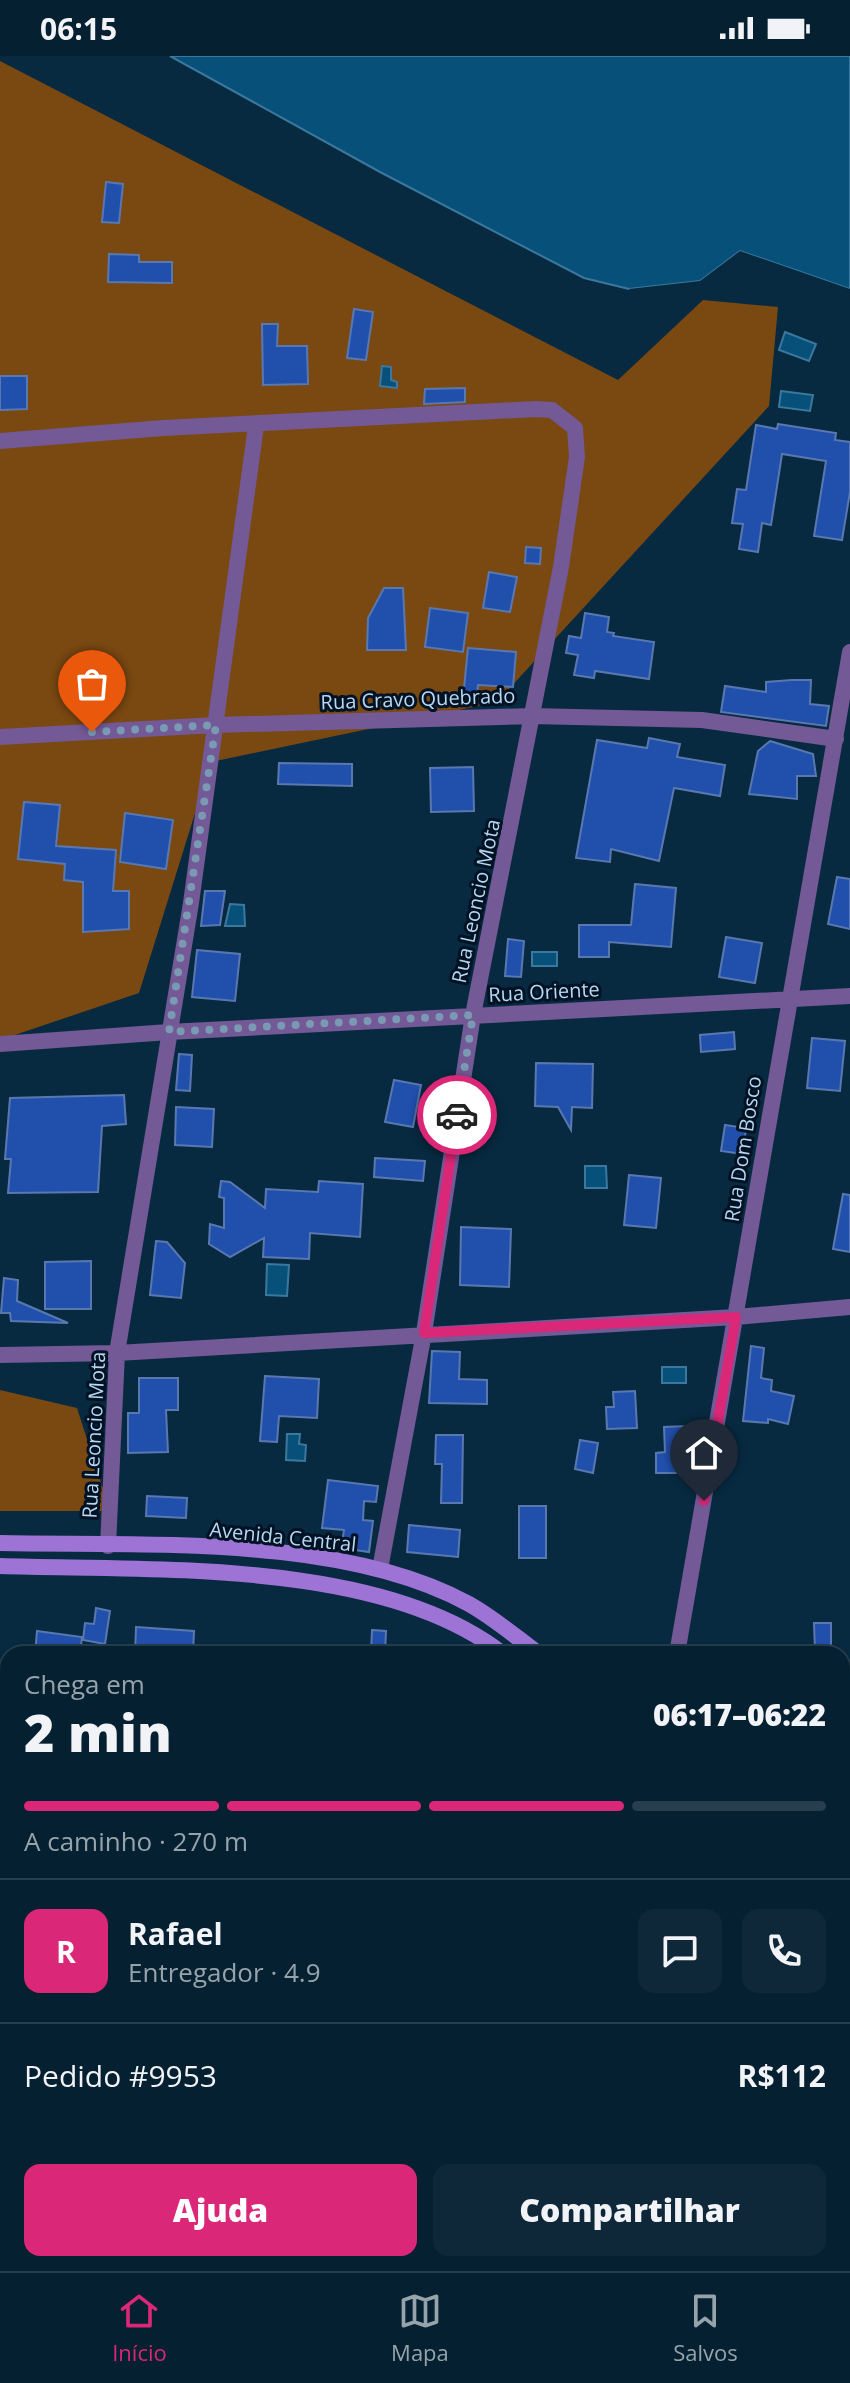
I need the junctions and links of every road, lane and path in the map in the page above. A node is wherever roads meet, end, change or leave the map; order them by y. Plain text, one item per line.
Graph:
1 (256, 426) junction
2 (0, 441) edge
3 (850, 652) edge
4 (847, 690) edge
5 (532, 716) junction
6 (216, 725) junction
7 (0, 737) edge
8 (836, 739) junction
9 (850, 996) edge
10 (789, 999) junction
11 (473, 1015) junction
12 (169, 1032) junction
13 (0, 1044) edge
14 (850, 1307) edge
15 (736, 1317) junction
16 (424, 1333) junction
17 (117, 1353) junction
18 (0, 1355) edge
19 (0, 1543) edge
20 (108, 1546) junction
21 (0, 1566) edge
22 (380, 1569) junction
23 (490, 1646) edge
24 (528, 1646) edge
25 (678, 1646) edge

1 - 2 street
1 - 5 street, Rua Leoncio Mota
1 - 6 street, Rua Leoncio Mota
3 - 4 street, Rua Dom Bosco
4 - 8 street, Rua Dom Bosco
5 - 6 street, Rua Cravo Quebrado
5 - 8 street, Rua Cravo Quebrado
5 - 11 street, Rua Leoncio Mota
6 - 7 street, Rua Cravo Quebrado
6 - 12 street, Rua Leoncio Mota
8 - 10 street, Rua Dom Bosco
9 - 10 street, Rua Oriente
10 - 11 street, Rua Oriente
10 - 15 street, Rua Dom Bosco
11 - 12 street, Rua Oriente
11 - 16 street, Rua Leoncio Mota
12 - 13 street, Rua Oriente
12 - 17 street, Rua Leoncio Mota
14 - 15 street
15 - 16 street
15 - 25 street, Rua Dom Bosco
16 - 17 street
16 - 22 street, Rua Leoncio Mota
17 - 18 street
17 - 20 street, Rua Leoncio Mota
19 - 20 main road, Avenida Central
20 - 22 main road, Avenida Central
21 - 23 main road, Avenida Central
22 - 24 main road, Avenida Central

